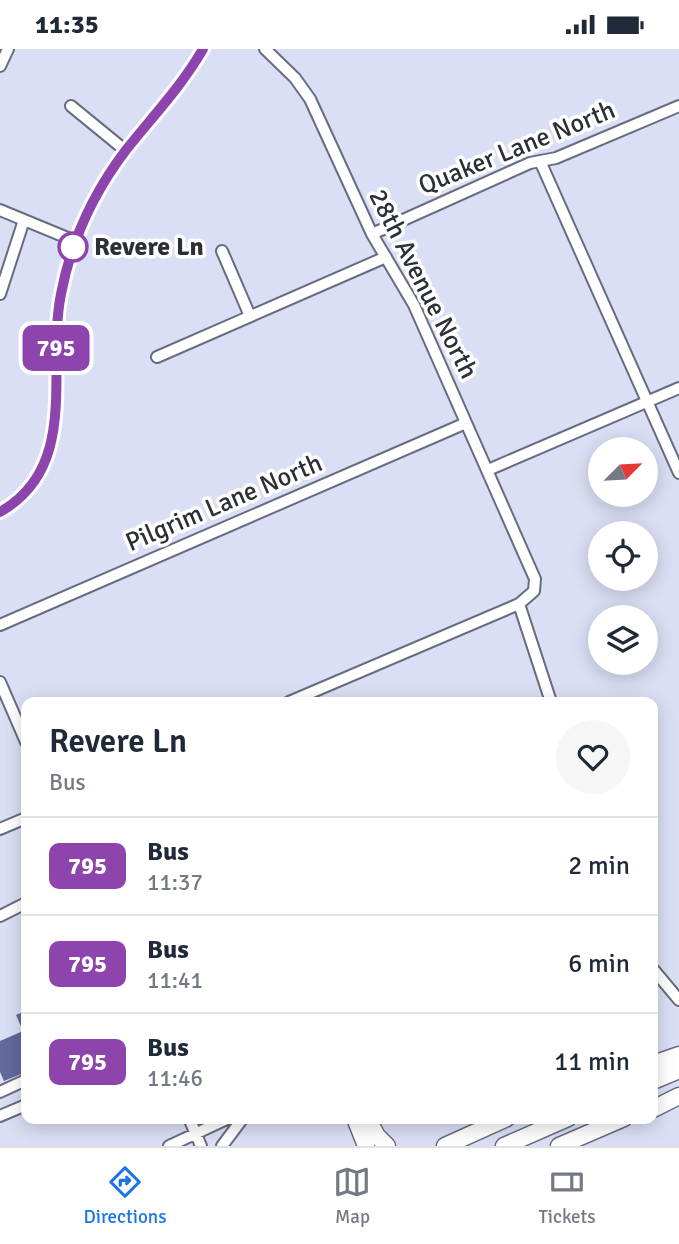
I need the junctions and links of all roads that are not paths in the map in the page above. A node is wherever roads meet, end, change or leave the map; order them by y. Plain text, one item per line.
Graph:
1 (8, 49) edge
2 (203, 49) edge
3 (265, 49) edge
4 (0, 66) edge
5 (71, 106) dead end
6 (679, 106) edge
7 (126, 151) junction
8 (540, 161) junction
9 (0, 210) edge
10 (24, 220) junction
11 (372, 234) junction
12 (75, 241) junction
13 (222, 251) dead end
14 (386, 257) junction
15 (0, 295) edge
16 (250, 316) junction
17 (157, 357) dead end
18 (679, 389) edge
19 (647, 401) junction
20 (466, 423) junction
21 (488, 470) junction
22 (679, 473) edge
23 (0, 512) edge
24 (519, 604) junction
25 (0, 625) edge
26 (0, 682) edge
27 (301, 697) edge
28 (549, 697) edge
29 (21, 730) edge
30 (21, 820) edge
31 (0, 829) edge
32 (21, 906) edge
33 (0, 916) edge
34 (658, 975) edge
35 (679, 1000) edge
36 (679, 1055) edge
37 (658, 1062) edge
38 (679, 1070) edge
39 (658, 1079) edge
40 (21, 1082) edge
41 (0, 1092) edge
42 (679, 1095) edge
43 (658, 1106) edge
44 (21, 1107) edge
45 (0, 1116) edge
46 (191, 1124) edge
47 (215, 1124) edge
48 (238, 1124) edge
49 (359, 1124) edge
50 (363, 1124) edge
51 (494, 1124) edge
52 (554, 1124) edge
53 (610, 1124) edge
54 (624, 1124) edge
55 (195, 1133) junction
56 (169, 1146) edge
57 (201, 1146) edge
58 (222, 1146) edge
59 (366, 1146) edge
60 (387, 1146) edge
61 (444, 1146) edge
62 (504, 1146) edge
63 (559, 1146) edge
64 (582, 1146) edge

1 - 4 street
2 - 7 street
3 - 11 street, 28th Avenue North
5 - 7 street
6 - 8 street, Quaker Lane North
7 - 12 street
8 - 11 street, Quaker Lane North
8 - 19 street
9 - 10 street
10 - 12 street
10 - 15 street
11 - 14 street, 28th Avenue North
12 - 23 street
13 - 16 street
14 - 16 street
14 - 20 street, 28th Avenue North
16 - 17 street
18 - 19 street
19 - 21 street
19 - 22 street
20 - 21 street, 28th Avenue North
20 - 25 street, Pilgrim Lane North
21 - 24 street, 28th Avenue North
24 - 27 street
24 - 28 street
26 - 29 street
30 - 31 street
32 - 33 street
34 - 35 street
36 - 37 highway
38 - 39 highway
40 - 41 street
42 - 43 highway
44 - 45 street
46 - 55 street
47 - 55 street
48 - 58 street
49 - 59 highway
50 - 60 highway
51 - 61 highway
52 - 62 highway
53 - 63 highway
54 - 64 highway
55 - 56 street
55 - 57 street

